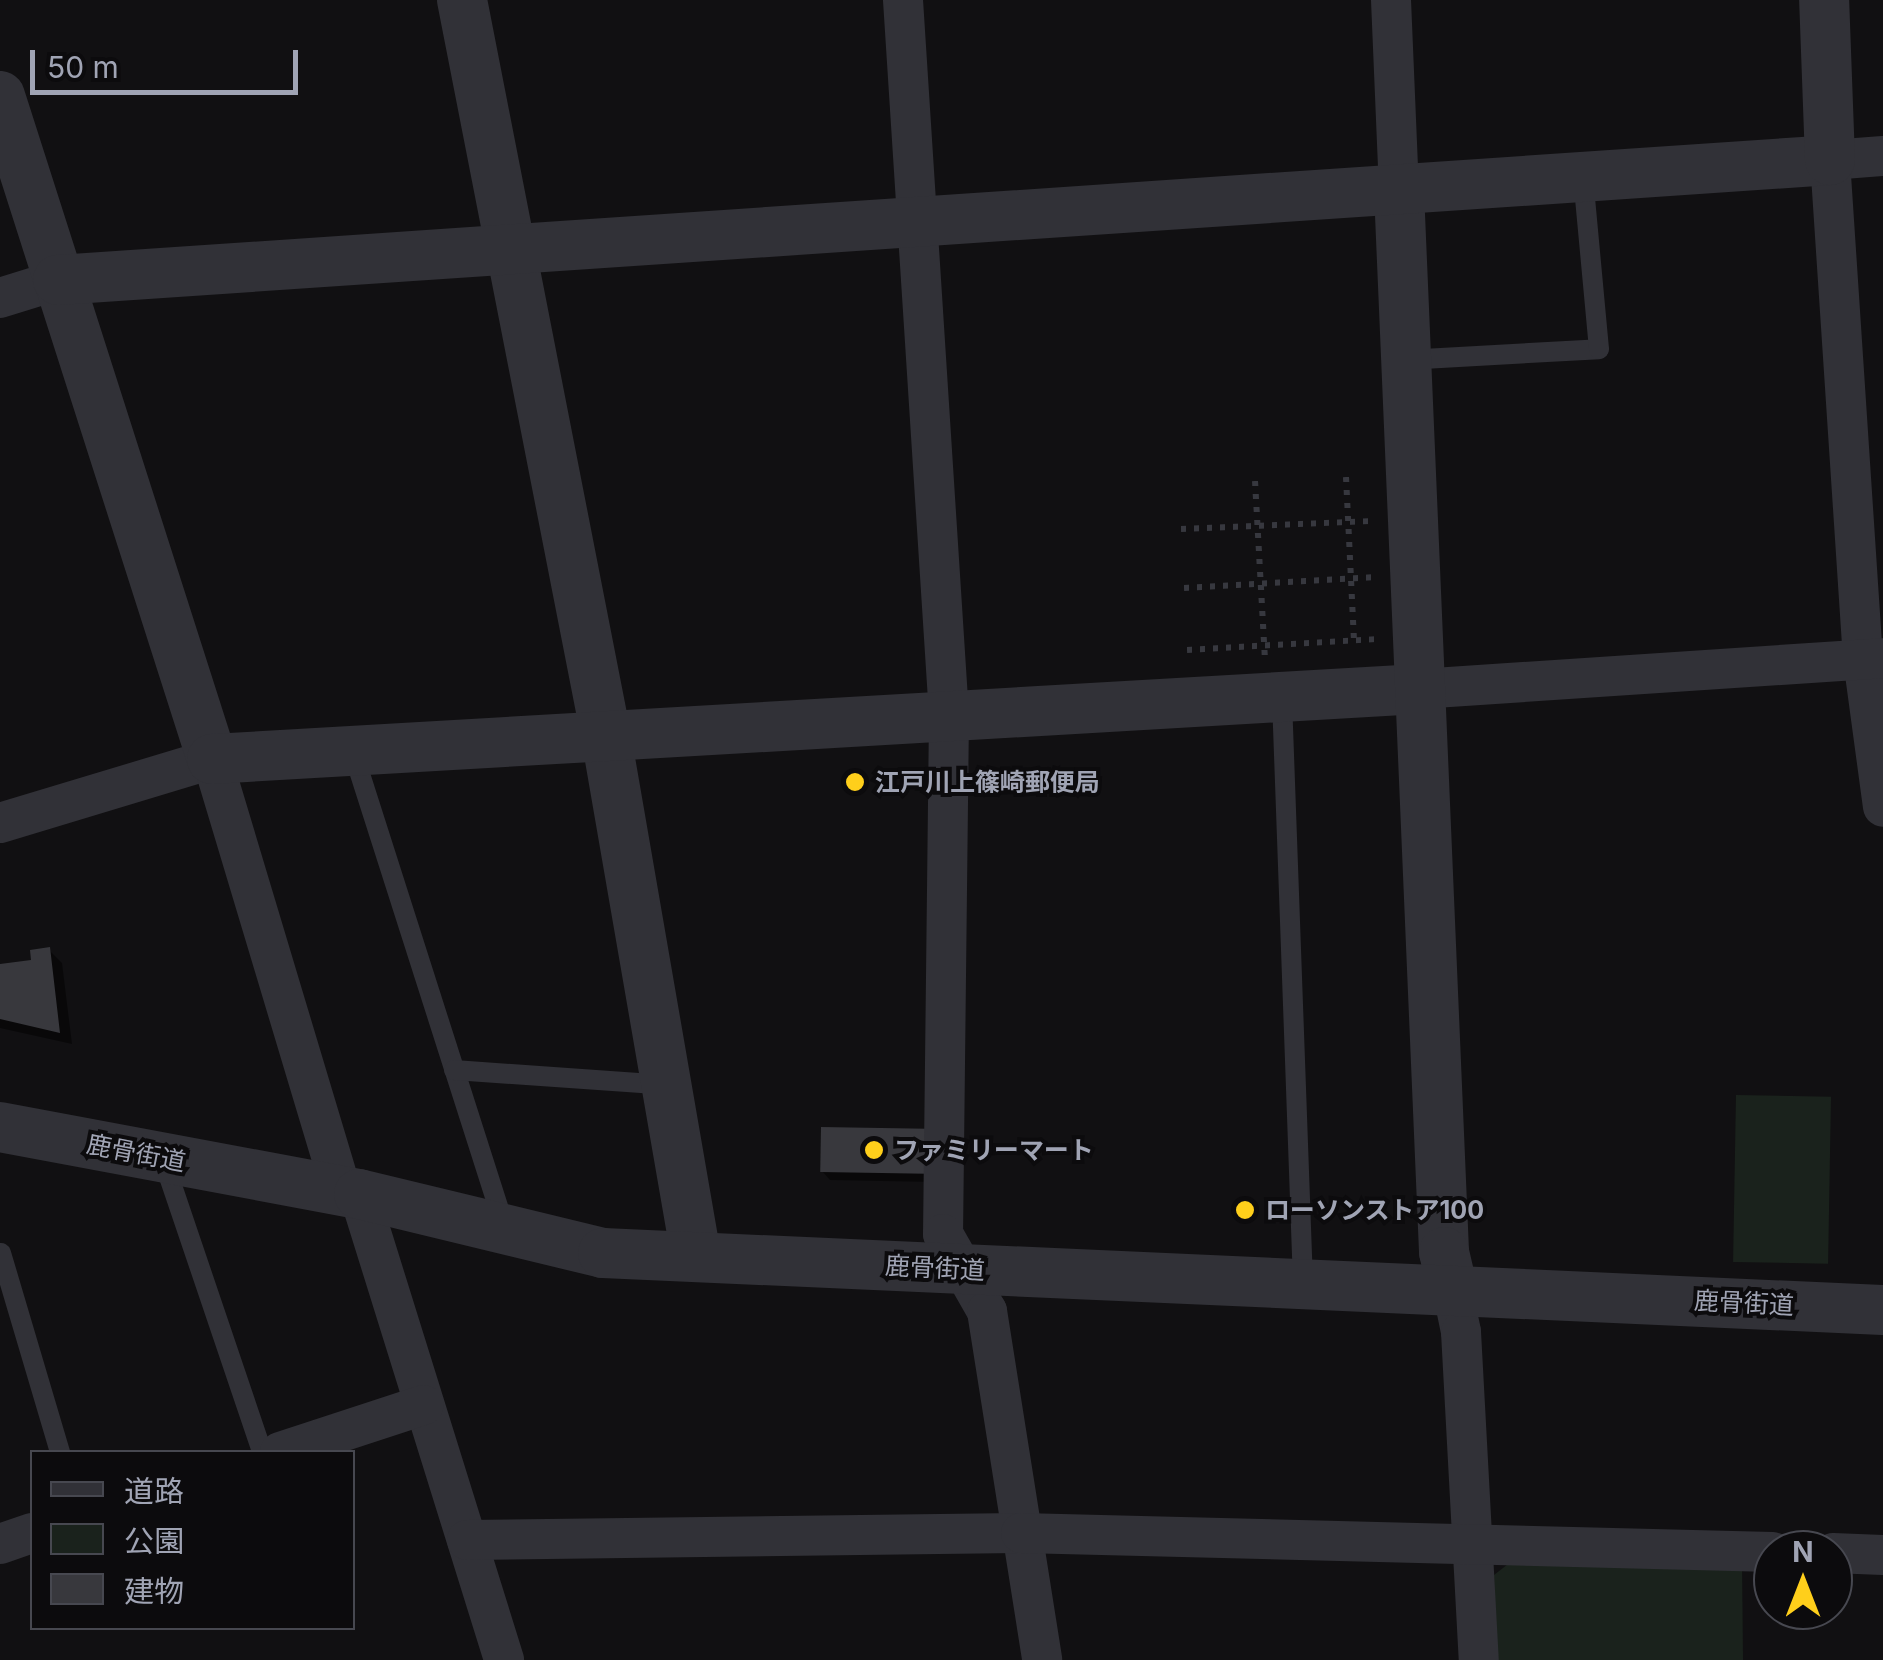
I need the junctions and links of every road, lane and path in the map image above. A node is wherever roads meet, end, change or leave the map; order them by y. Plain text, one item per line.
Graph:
1 (462, 0) edge
2 (903, 0) edge
3 (1392, 0) edge
4 (1824, 0) edge
5 (0, 96) edge
6 (1883, 156) edge
7 (1830, 160) junction
8 (1583, 178) junction
9 (1398, 191) junction
10 (915, 226) junction
11 (512, 254) junction
12 (58, 280) junction
13 (0, 298) edge
14 (1405, 360) junction
15 (1346, 477) dead end
16 (1255, 481) dead end
17 (1387, 520) dead end
18 (1348, 522) junction
19 (1257, 526) junction
20 (1181, 529) dead end
21 (1386, 576) dead end
22 (1351, 580) junction
23 (1261, 584) junction
24 (1184, 588) dead end
25 (1354, 639) junction
26 (1385, 640) dead end
27 (1264, 645) junction
28 (1188, 650) dead end
29 (1354, 651) dead end
30 (1873, 658) edge
31 (1274, 682) junction
32 (1419, 689) junction
33 (949, 716) junction
34 (606, 736) junction
35 (352, 750) junction
36 (212, 759) junction
37 (1883, 807) edge
38 (0, 822) edge
39 (454, 1070) junction
40 (669, 1085) junction
41 (0, 1127) edge
42 (162, 1158) junction
43 (350, 1193) junction
44 (506, 1231) junction
45 (1, 1253) edge
46 (696, 1256) junction
47 (962, 1270) junction
48 (1303, 1284) junction
49 (1452, 1288) junction
50 (1883, 1310) edge
51 (424, 1405) junction
52 (59, 1450) edge
53 (261, 1450) edge
54 (286, 1450) edge
55 (30, 1534) edge
56 (1021, 1534) junction
57 (467, 1540) junction
58 (1473, 1542) junction
59 (0, 1544) edge
60 (1753, 1551) edge
61 (1853, 1554) edge
62 (1883, 1555) edge
63 (504, 1660) edge
64 (1042, 1660) edge
65 (1479, 1660) edge

1 - 11 street
2 - 10 street
3 - 9 street
4 - 7 street
5 - 12 street
6 - 7 street
7 - 8 street
7 - 30 street
8 - 9 street
8 - 14 lane
9 - 10 street
9 - 14 street
10 - 11 street
10 - 33 street
11 - 12 street
11 - 34 street
12 - 13 street
12 - 36 street
14 - 32 street
15 - 18 path
16 - 19 path
17 - 18 path
18 - 19 path
18 - 22 path
19 - 20 path
19 - 23 path
21 - 22 path
22 - 23 path
22 - 25 path
23 - 24 path
23 - 27 path
25 - 26 path
25 - 27 path
25 - 29 path
27 - 28 path
27 - 31 path
30 - 32 street
30 - 37 street
31 - 32 street
31 - 33 street
31 - 48 lane
32 - 49 street
33 - 34 street
33 - 47 street
34 - 35 street
34 - 40 street
35 - 36 street
35 - 39 lane
36 - 38 street
36 - 43 street
39 - 40 lane
39 - 44 lane
40 - 46 street
41 - 42 street, 鹿骨街道
42 - 43 street, 鹿骨街道
42 - 53 lane
43 - 44 street, 鹿骨街道
43 - 51 street
44 - 46 street, 鹿骨街道
45 - 52 lane
46 - 47 street, 鹿骨街道
47 - 48 street, 鹿骨街道
47 - 56 street
48 - 49 street, 鹿骨街道
49 - 50 street, 鹿骨街道
49 - 58 street
51 - 54 street
51 - 57 street
55 - 59 street
56 - 57 street
56 - 58 street
56 - 64 street
57 - 63 street
58 - 60 street
58 - 65 street
61 - 62 street

